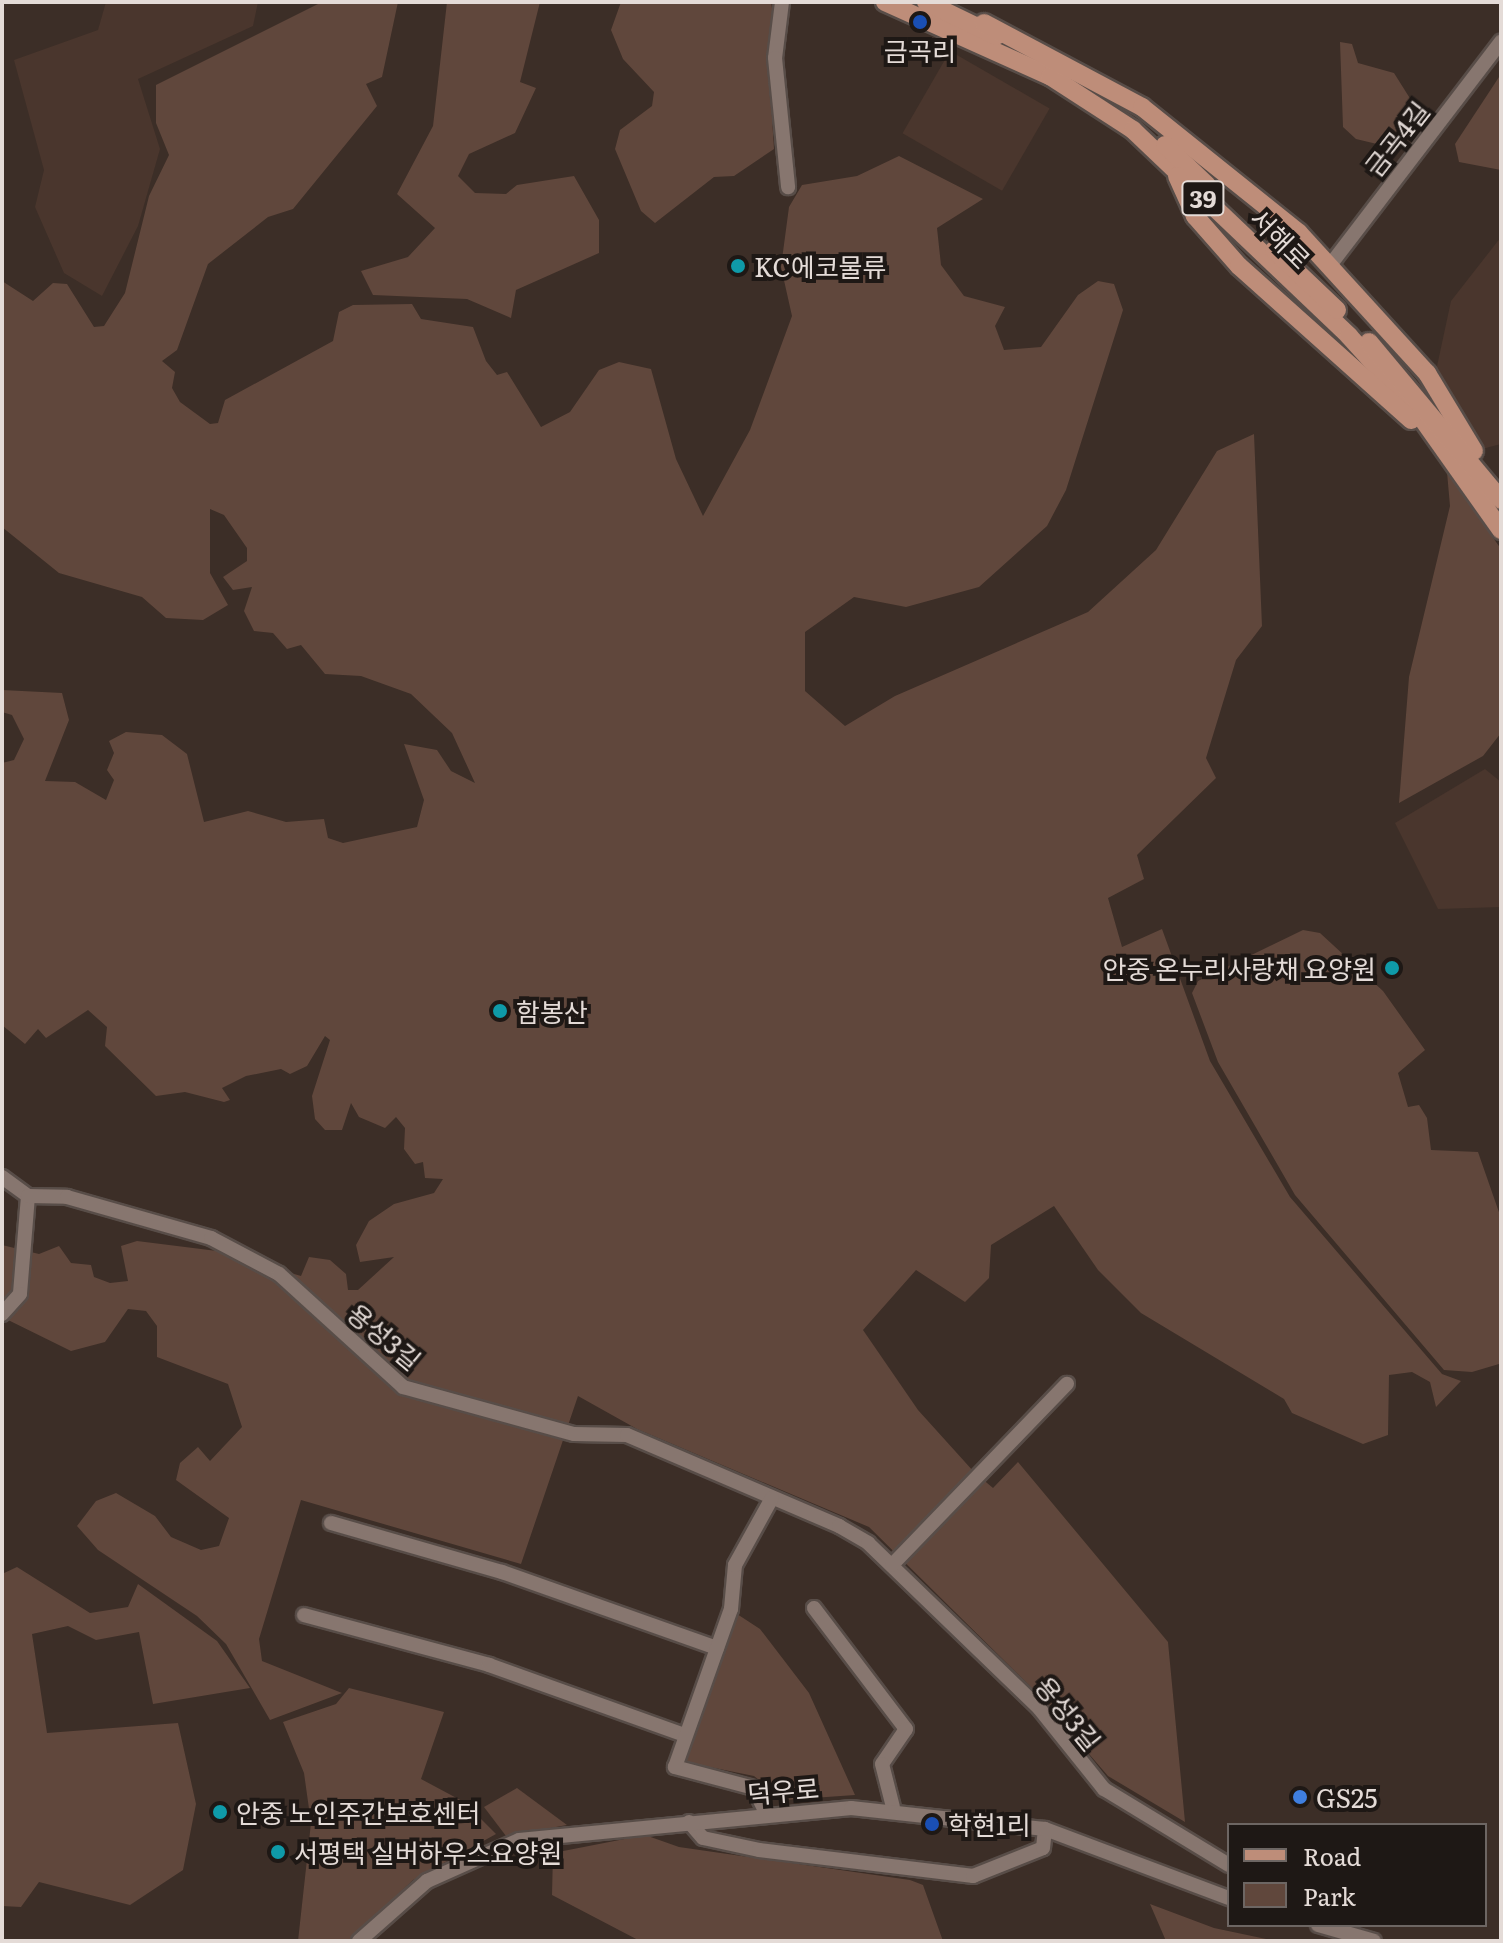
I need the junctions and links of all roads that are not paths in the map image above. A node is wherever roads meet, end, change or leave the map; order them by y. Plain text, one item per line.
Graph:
1 (782, 2) edge
2 (885, 2) edge
3 (926, 2) edge
4 (960, 17) junction
5 (1501, 42) edge
6 (1175, 170) junction
7 (788, 187) dead end
8 (1331, 264) junction
9 (1441, 445) junction
10 (1485, 480) junction
11 (1501, 500) edge
12 (1501, 530) edge
13 (8, 1181) edge
14 (28, 1196) junction
15 (2, 1314) edge
16 (1067, 1384) dead end
17 (772, 1498) junction
18 (331, 1523) dead end
19 (892, 1565) junction
20 (814, 1608) dead end
21 (304, 1615) dead end
22 (717, 1648) junction
23 (685, 1735) junction
24 (893, 1807) junction
25 (767, 1815) junction
26 (689, 1822) junction
27 (1045, 1829) junction
28 (1227, 1864) edge
29 (1227, 1897) edge
30 (1326, 1927) edge
31 (359, 1941) edge
32 (1374, 1941) edge

1 - 7 street
2 - 6 main road, 서해로 / 39
3 - 4 main road, 서해로 / 39
4 - 8 main road
4 - 10 main road, 서해로 / 39
5 - 8 street, 금곡4길
6 - 9 main road, 서해로 / 39
6 - 9 main road
8 - 10 main road
9 - 12 main road, 서해로 / 39
10 - 11 main road, 서해로 / 39
13 - 14 street
14 - 15 street
14 - 17 street, 용성3길
16 - 19 street
17 - 19 street, 용성3길
17 - 22 street
18 - 22 street
19 - 28 street, 용성3길
20 - 24 street
21 - 23 street
22 - 23 street
23 - 25 street
24 - 25 street, 덕우로
24 - 27 street, 덕우로
25 - 26 street, 덕우로
26 - 27 street
26 - 31 street, 덕우로
27 - 29 street, 덕우로
30 - 32 street

